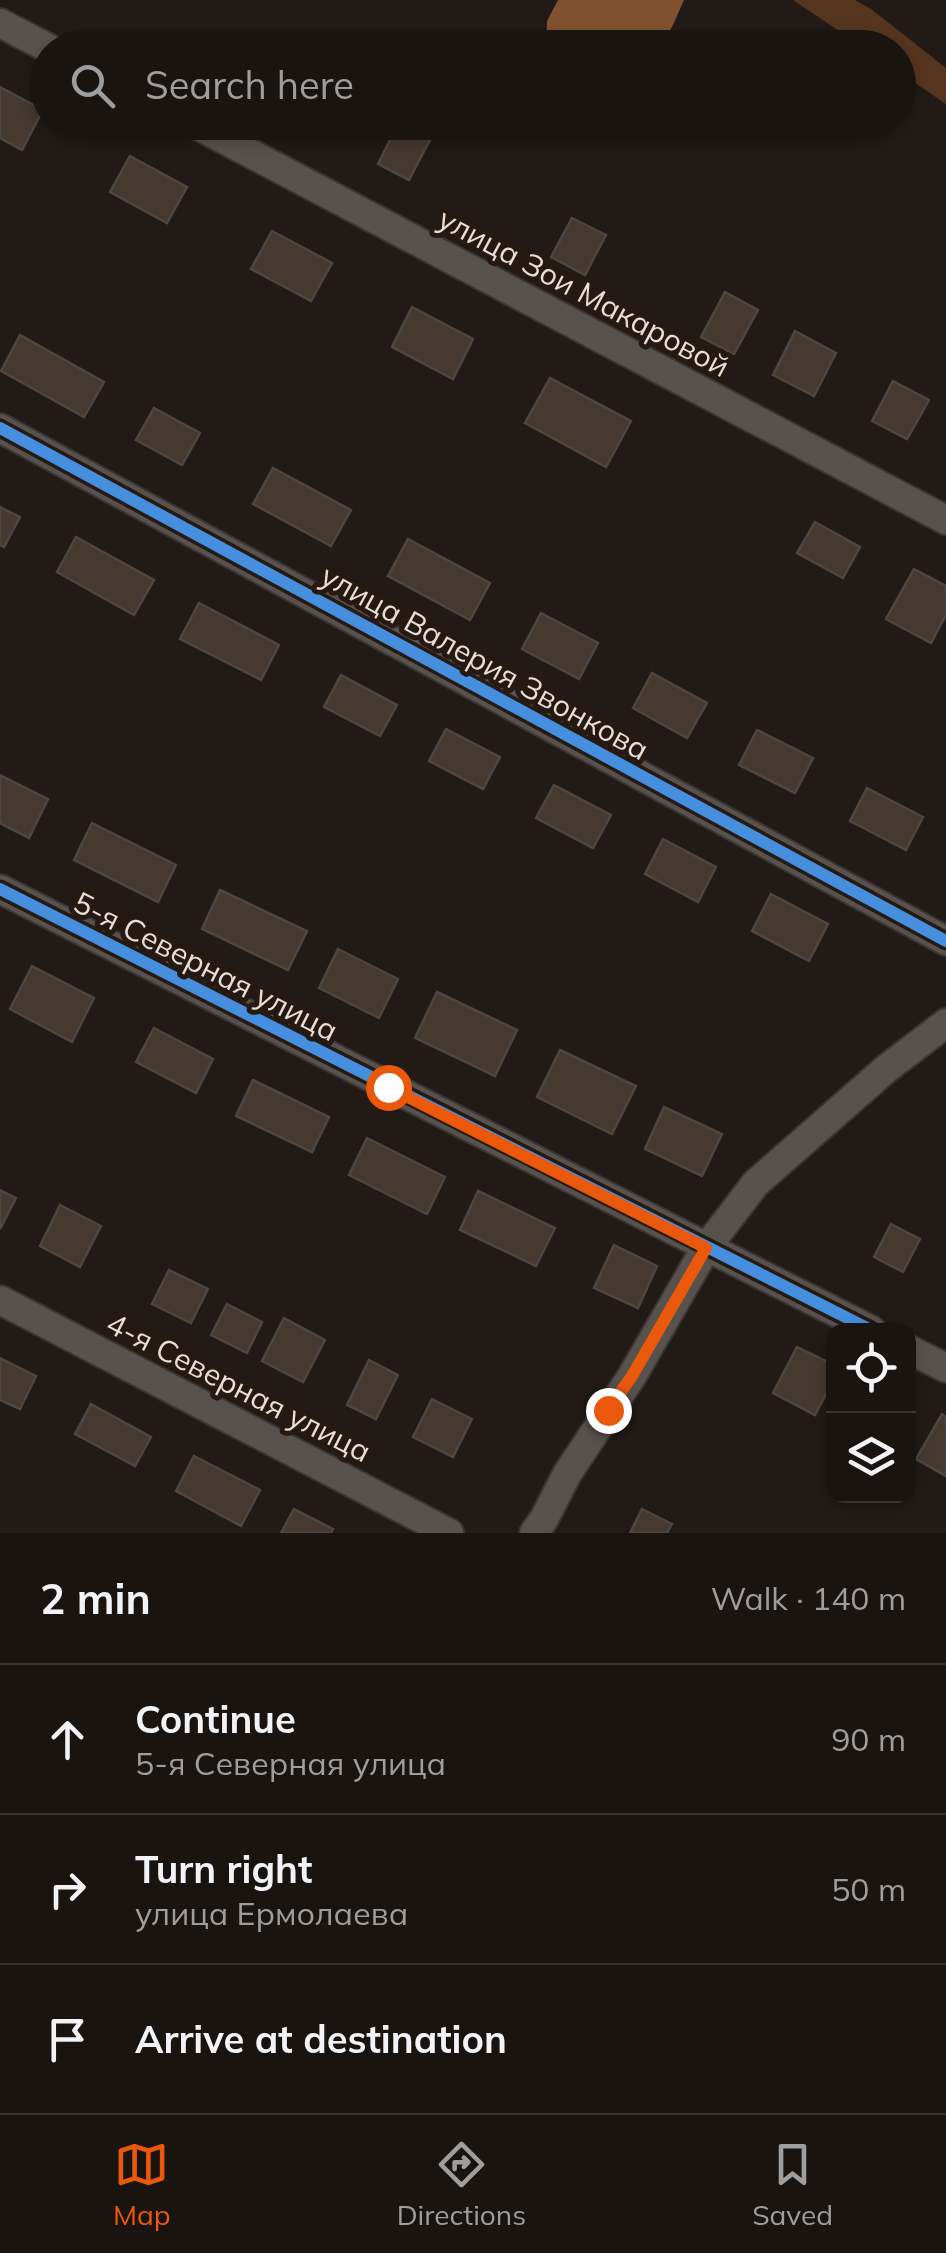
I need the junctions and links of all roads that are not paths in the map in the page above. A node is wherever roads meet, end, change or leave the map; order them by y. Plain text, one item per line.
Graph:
1 (0, 23) edge
2 (30, 39) edge
3 (225, 140) edge
4 (0, 428) edge
5 (946, 520) edge
6 (0, 889) edge
7 (946, 941) edge
8 (946, 1023) edge
9 (706, 1248) junction
10 (0, 1300) edge
11 (857, 1323) edge
12 (916, 1353) edge
13 (946, 1368) edge
14 (448, 1533) edge
15 (534, 1533) edge

1 - 2 street
3 - 5 street, улица Зои Макаровой
4 - 7 street, улица Валерия Звонкова
6 - 9 street, 5-я Северная улица
8 - 9 street
9 - 11 street, 5-я Северная улица
9 - 15 street
10 - 14 street, 4-я Северная улица
12 - 13 street

